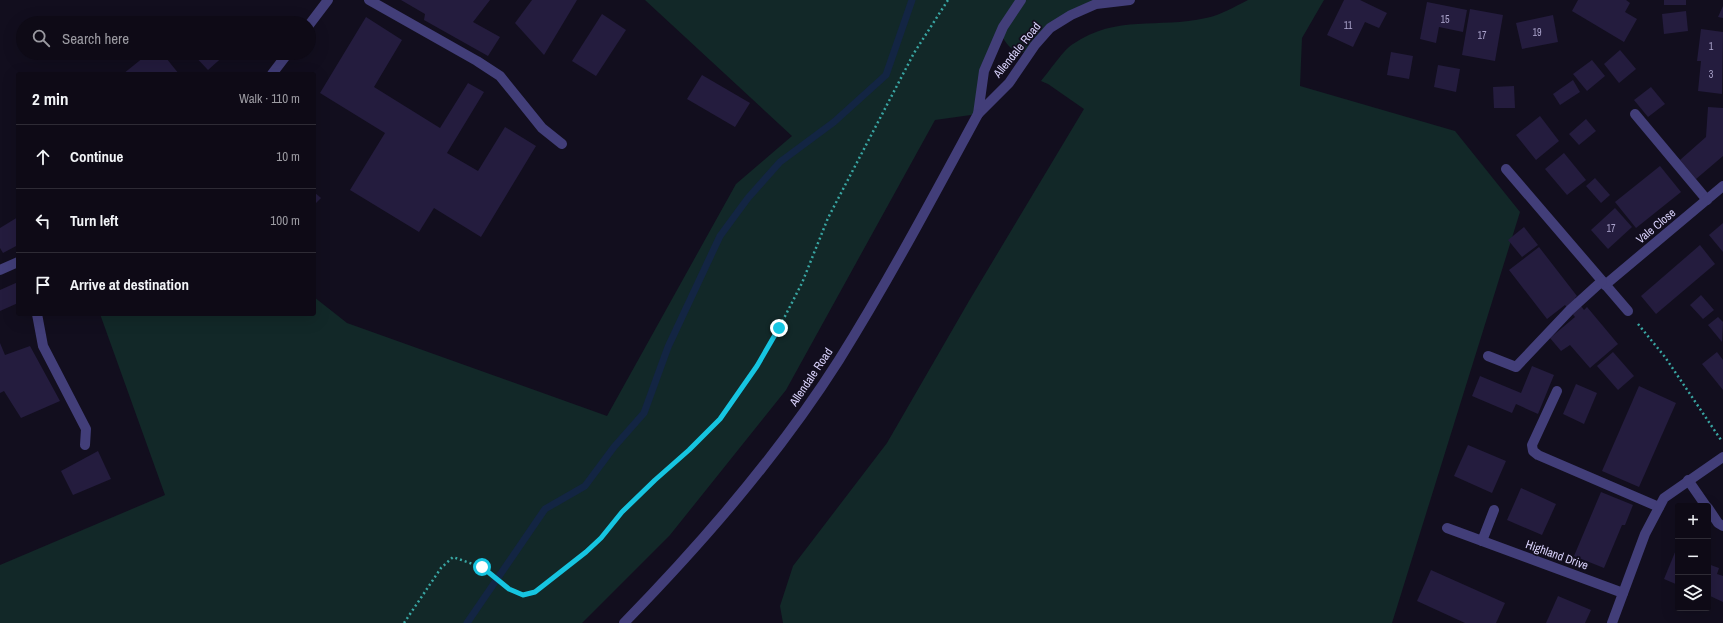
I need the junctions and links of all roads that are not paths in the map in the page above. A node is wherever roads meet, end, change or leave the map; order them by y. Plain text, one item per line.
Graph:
1 (328, 0) edge
2 (369, 0) edge
3 (1021, 0) edge
4 (1130, 0) edge
5 (316, 16) edge
6 (283, 60) edge
7 (274, 72) edge
8 (978, 114) junction
9 (1636, 114) dead end
10 (562, 144) dead end
11 (1506, 169) dead end
12 (1723, 186) edge
13 (1706, 200) junction
14 (16, 263) edge
15 (0, 270) edge
16 (1604, 283) junction
17 (1628, 311) road end
18 (37, 316) edge
19 (1488, 356) dead end
20 (1557, 391) dead end
21 (85, 445) dead end
22 (1723, 457) edge
23 (1688, 480) junction
24 (1704, 503) edge
25 (1659, 507) junction
26 (1494, 510) dead end
27 (1711, 513) edge
28 (1723, 526) edge
29 (1447, 528) dead end
30 (1482, 541) junction
31 (1622, 593) junction
32 (624, 623) edge
33 (1612, 623) edge

1 - 5 street
2 - 10 street
3 - 8 street, Allendale Road
4 - 8 street, Allendale Road
6 - 7 street
8 - 32 street, Allendale Road
9 - 13 street
11 - 16 street
12 - 13 street, Vale Close
13 - 16 street, Vale Close
14 - 15 street
16 - 17 street
16 - 19 street, Vale Close
18 - 21 street
20 - 25 street
22 - 23 street
23 - 24 street
23 - 25 street
25 - 31 street
26 - 30 street
27 - 28 street
29 - 30 street, Highland Drive
30 - 31 street, Highland Drive
31 - 33 street

